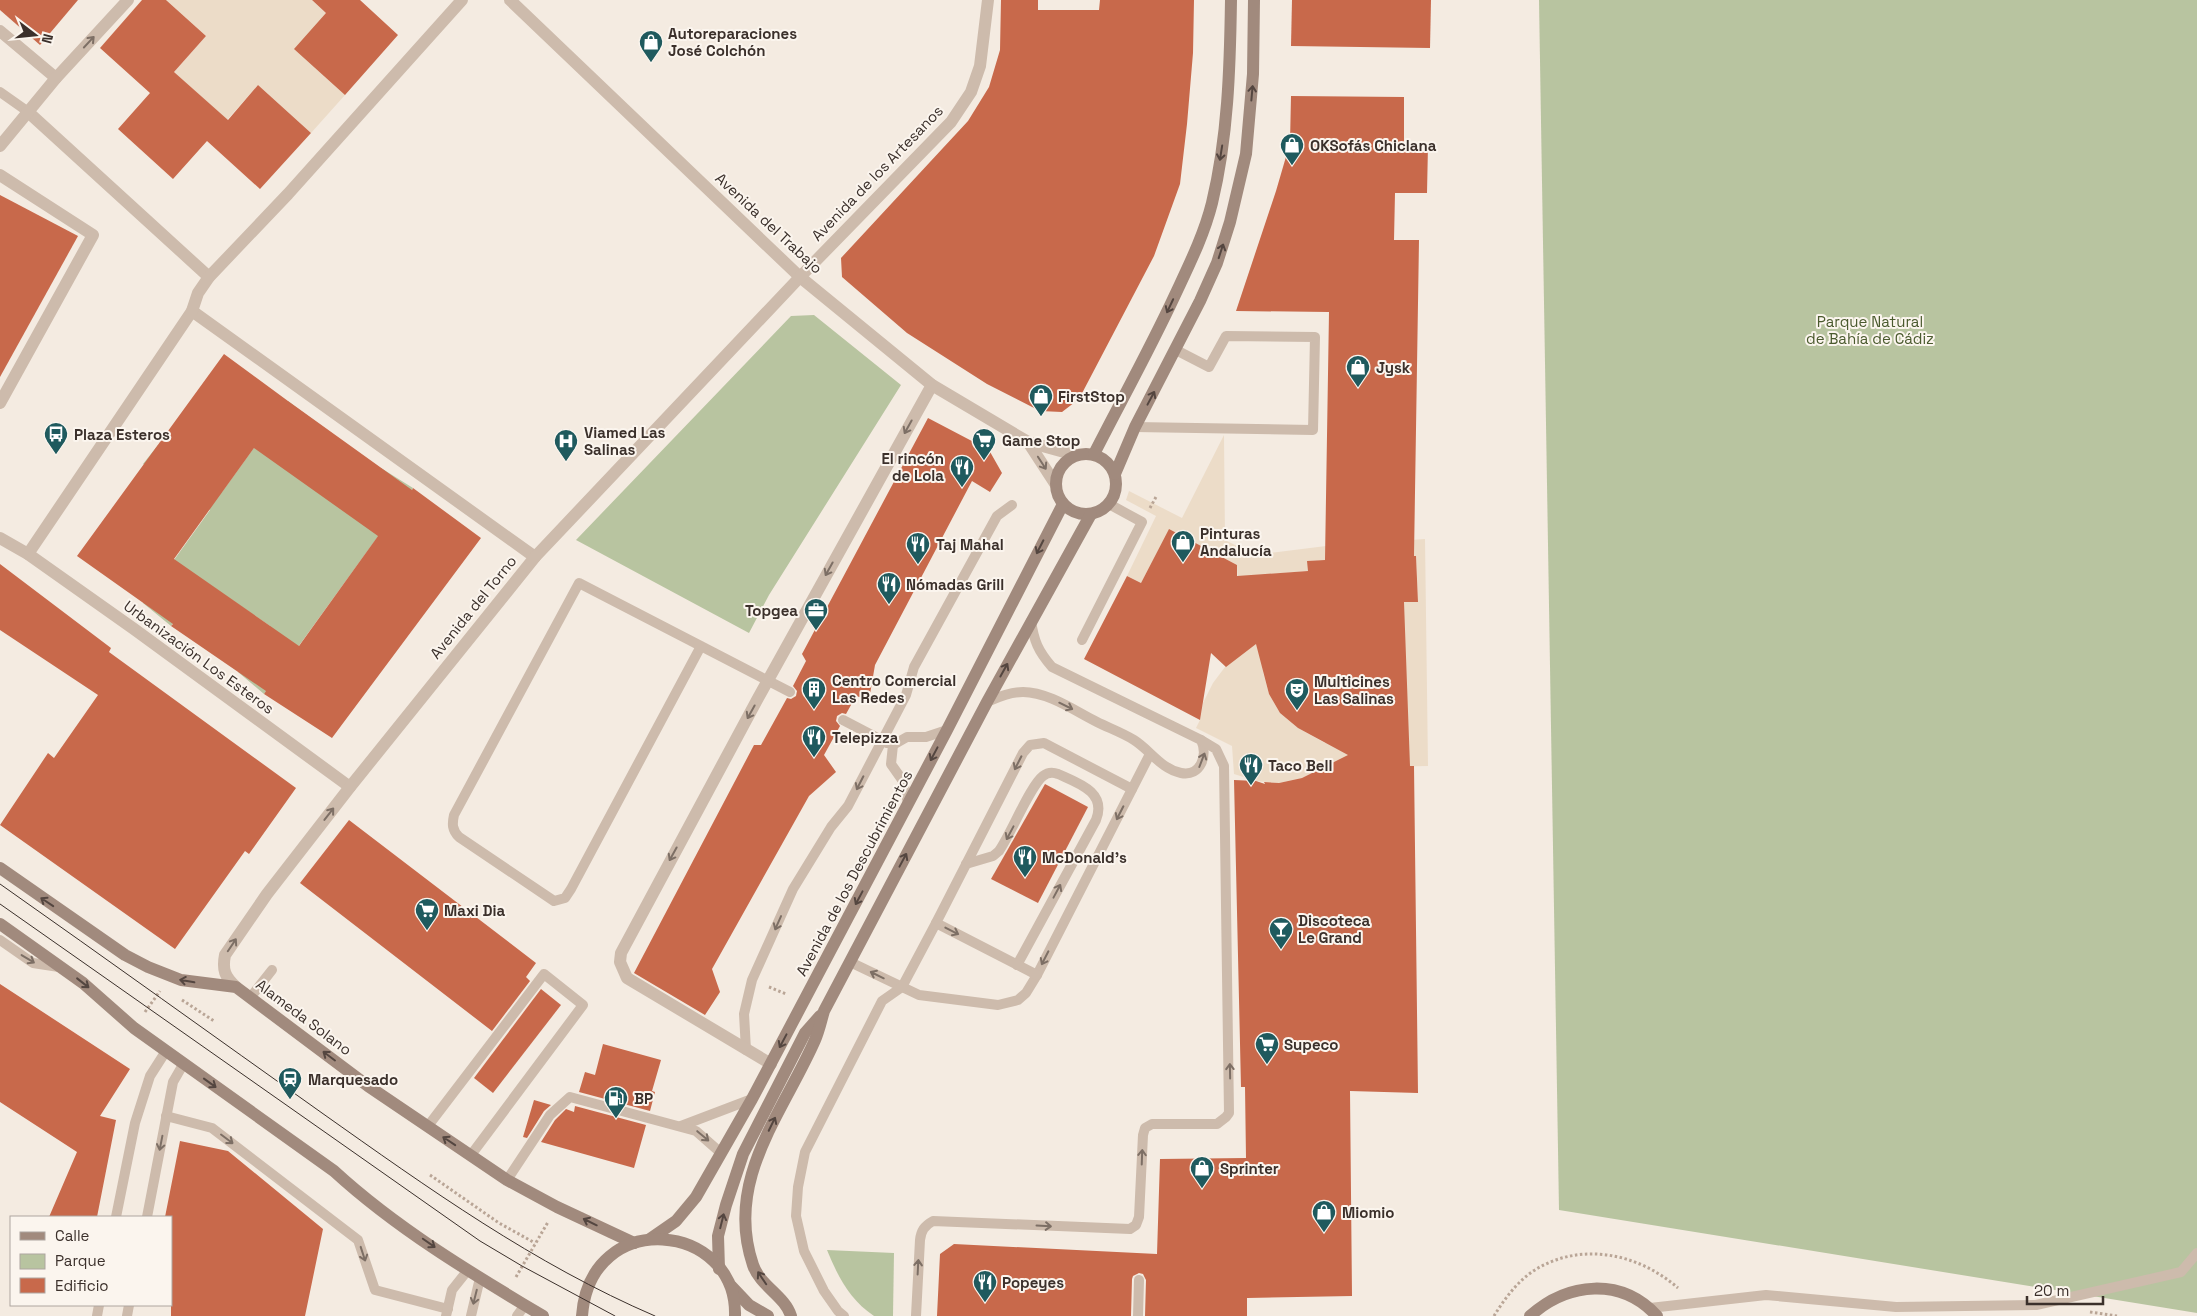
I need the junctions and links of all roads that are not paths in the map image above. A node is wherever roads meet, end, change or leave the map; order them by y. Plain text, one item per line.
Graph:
1 (128, 0) edge
2 (462, 0) edge
3 (510, 0) edge
4 (988, 0) edge
5 (1231, 0) edge
6 (1254, 0) edge
7 (0, 31) edge
8 (56, 78) junction
9 (0, 92) edge
10 (26, 111) junction
11 (0, 146) edge
12 (0, 174) edge
13 (209, 277) junction
14 (800, 277) junction
15 (192, 311) junction
16 (1176, 350) junction
17 (932, 384) junction
18 (0, 404) edge
19 (1135, 427) junction
20 (1028, 442) junction
21 (1094, 454) junction
22 (1075, 455) junction
23 (1115, 474) junction
24 (1056, 485) junction
25 (1063, 504) junction
26 (1110, 504) junction
27 (1012, 505) dead end
28 (1091, 514) junction
29 (0, 538) edge
30 (28, 554) junction
31 (534, 557) junction
32 (1031, 621) junction
33 (1082, 640) dead end
34 (701, 646) junction
35 (768, 681) junction
36 (790, 692) dead end
37 (987, 702) junction
38 (843, 720) dead end
39 (947, 730) junction
40 (882, 740) junction
41 (1201, 740) junction
42 (893, 745) junction
43 (1150, 754) junction
44 (350, 787) junction
45 (1132, 789) junction
46 (908, 803) junction
47 (966, 864) junction
48 (0, 868) edge
49 (936, 923) junction
50 (0, 924) edge
51 (0, 940) edge
52 (850, 962) junction
53 (1017, 965) junction
54 (61, 967) junction
55 (272, 970) dead end
56 (1036, 975) junction
57 (236, 987) junction
58 (902, 987) junction
59 (250, 998) junction
60 (824, 1011) junction
61 (746, 1050) junction
62 (166, 1051) junction
63 (184, 1063) junction
64 (771, 1064) junction
65 (752, 1099) junction
66 (166, 1116) junction
67 (428, 1126) junction
68 (681, 1126) junction
69 (721, 1153) junction
70 (471, 1155) junction
71 (507, 1180) junction
72 (116, 1216) edge
73 (147, 1216) edge
74 (650, 1239) junction
75 (634, 1243) junction
76 (2197, 1254) edge
77 (719, 1269) junction
78 (468, 1270) junction
79 (480, 1278) junction
80 (1139, 1280) dead end
81 (727, 1282) junction
82 (525, 1305) junction
83 (447, 1312) edge
84 (1654, 1312) edge
85 (471, 1316) edge
86 (517, 1316) edge
87 (543, 1316) edge
88 (582, 1316) edge
89 (735, 1316) edge
90 (768, 1316) edge
91 (791, 1316) edge
92 (844, 1316) edge
93 (916, 1316) edge
94 (1138, 1316) edge
95 (1530, 1316) edge

8 -> 1 street
2 - 13 street
3 - 14 street, Avenida del Trabajo
4 - 14 street, Avenida de los Artesanos
5 -> 21 main road
16 -> 6 main road
7 - 8 street
8 - 10 street
9 - 10 lane
10 - 11 street
10 - 13 street
12 - 18 street
13 - 15 street
14 - 17 street, Avenida del Trabajo
14 - 31 street, Avenida del Torno
15 - 30 street
15 - 31 street
19 -> 16 main road
16 - 19 lane
17 - 20 street, Avenida del Trabajo
17 -> 35 street
19 - 23 main road
20 - 22 street
20 -> 24 street
21 - 22 main road
21 - 23 main road
22 - 24 main road
23 - 26 main road
24 - 25 main road
25 - 28 main road
25 -> 39 main road, Avenida de los Descubrimientos
26 - 28 main road
26 - 33 lane
27 - 40 lane
28 - 32 main road
29 - 30 street, Urbanización Los Esteros
30 - 44 street, Urbanización Los Esteros
31 - 44 street, Avenida del Torno
37 -> 32 main road
32 - 41 lane
34 - 34 lane
34 - 35 lane
35 - 36 lane
35 -> 61 street
37 -> 43 lane
52 -> 37 main road
38 - 40 lane
39 - 42 lane
39 -> 46 main road, Avenida de los Descubrimientos
40 - 42 lane
40 -> 61 lane
43 -> 41 lane
93 -> 41 lane
42 - 46 lane
43 - 45 lane
57 -> 44 street, Avenida del Torno
45 -> 47 lane
45 -> 56 lane
46 -> 64 main road, Avenida de los Descubrimientos
47 - 49 lane
53 -> 47 lane
57 -> 48 main road, Alameda Solano
49 -> 53 lane
49 - 58 lane
50 - 54 main road
51 -> 54 lane
58 -> 52 lane
52 - 60 main road
53 - 56 lane
54 -> 62 main road
55 - 59 lane
56 - 58 lane
57 - 59 main road, Alameda Solano
58 - 92 lane
67 -> 59 main road, Alameda Solano
77 -> 60 main road
91 -> 60 main road
61 - 64 street
62 - 63 main road
62 - 72 lane
63 - 66 lane
63 -> 78 main road
64 - 65 main road, Avenida de los Descubrimientos
65 - 68 lane
65 - 69 main road, Avenida de los Descubrimientos
66 -> 73 lane
66 -> 83 lane
70 -> 67 main road, Alameda Solano
67 - 70 lane
68 -> 69 lane
68 - 71 lane
69 - 74 main road, Avenida de los Descubrimientos
70 - 71 main road, Alameda Solano
75 -> 71 main road, Alameda Solano
74 - 75 main road
74 - 77 main road
75 - 88 main road
76 - 84 lane
77 - 81 main road
78 - 79 main road
78 - 83 lane
79 - 82 main road
79 -> 85 lane
80 - 94 lane
81 - 89 main road
81 - 90 main road
82 - 86 lane
82 - 87 main road
84 - 95 main road

